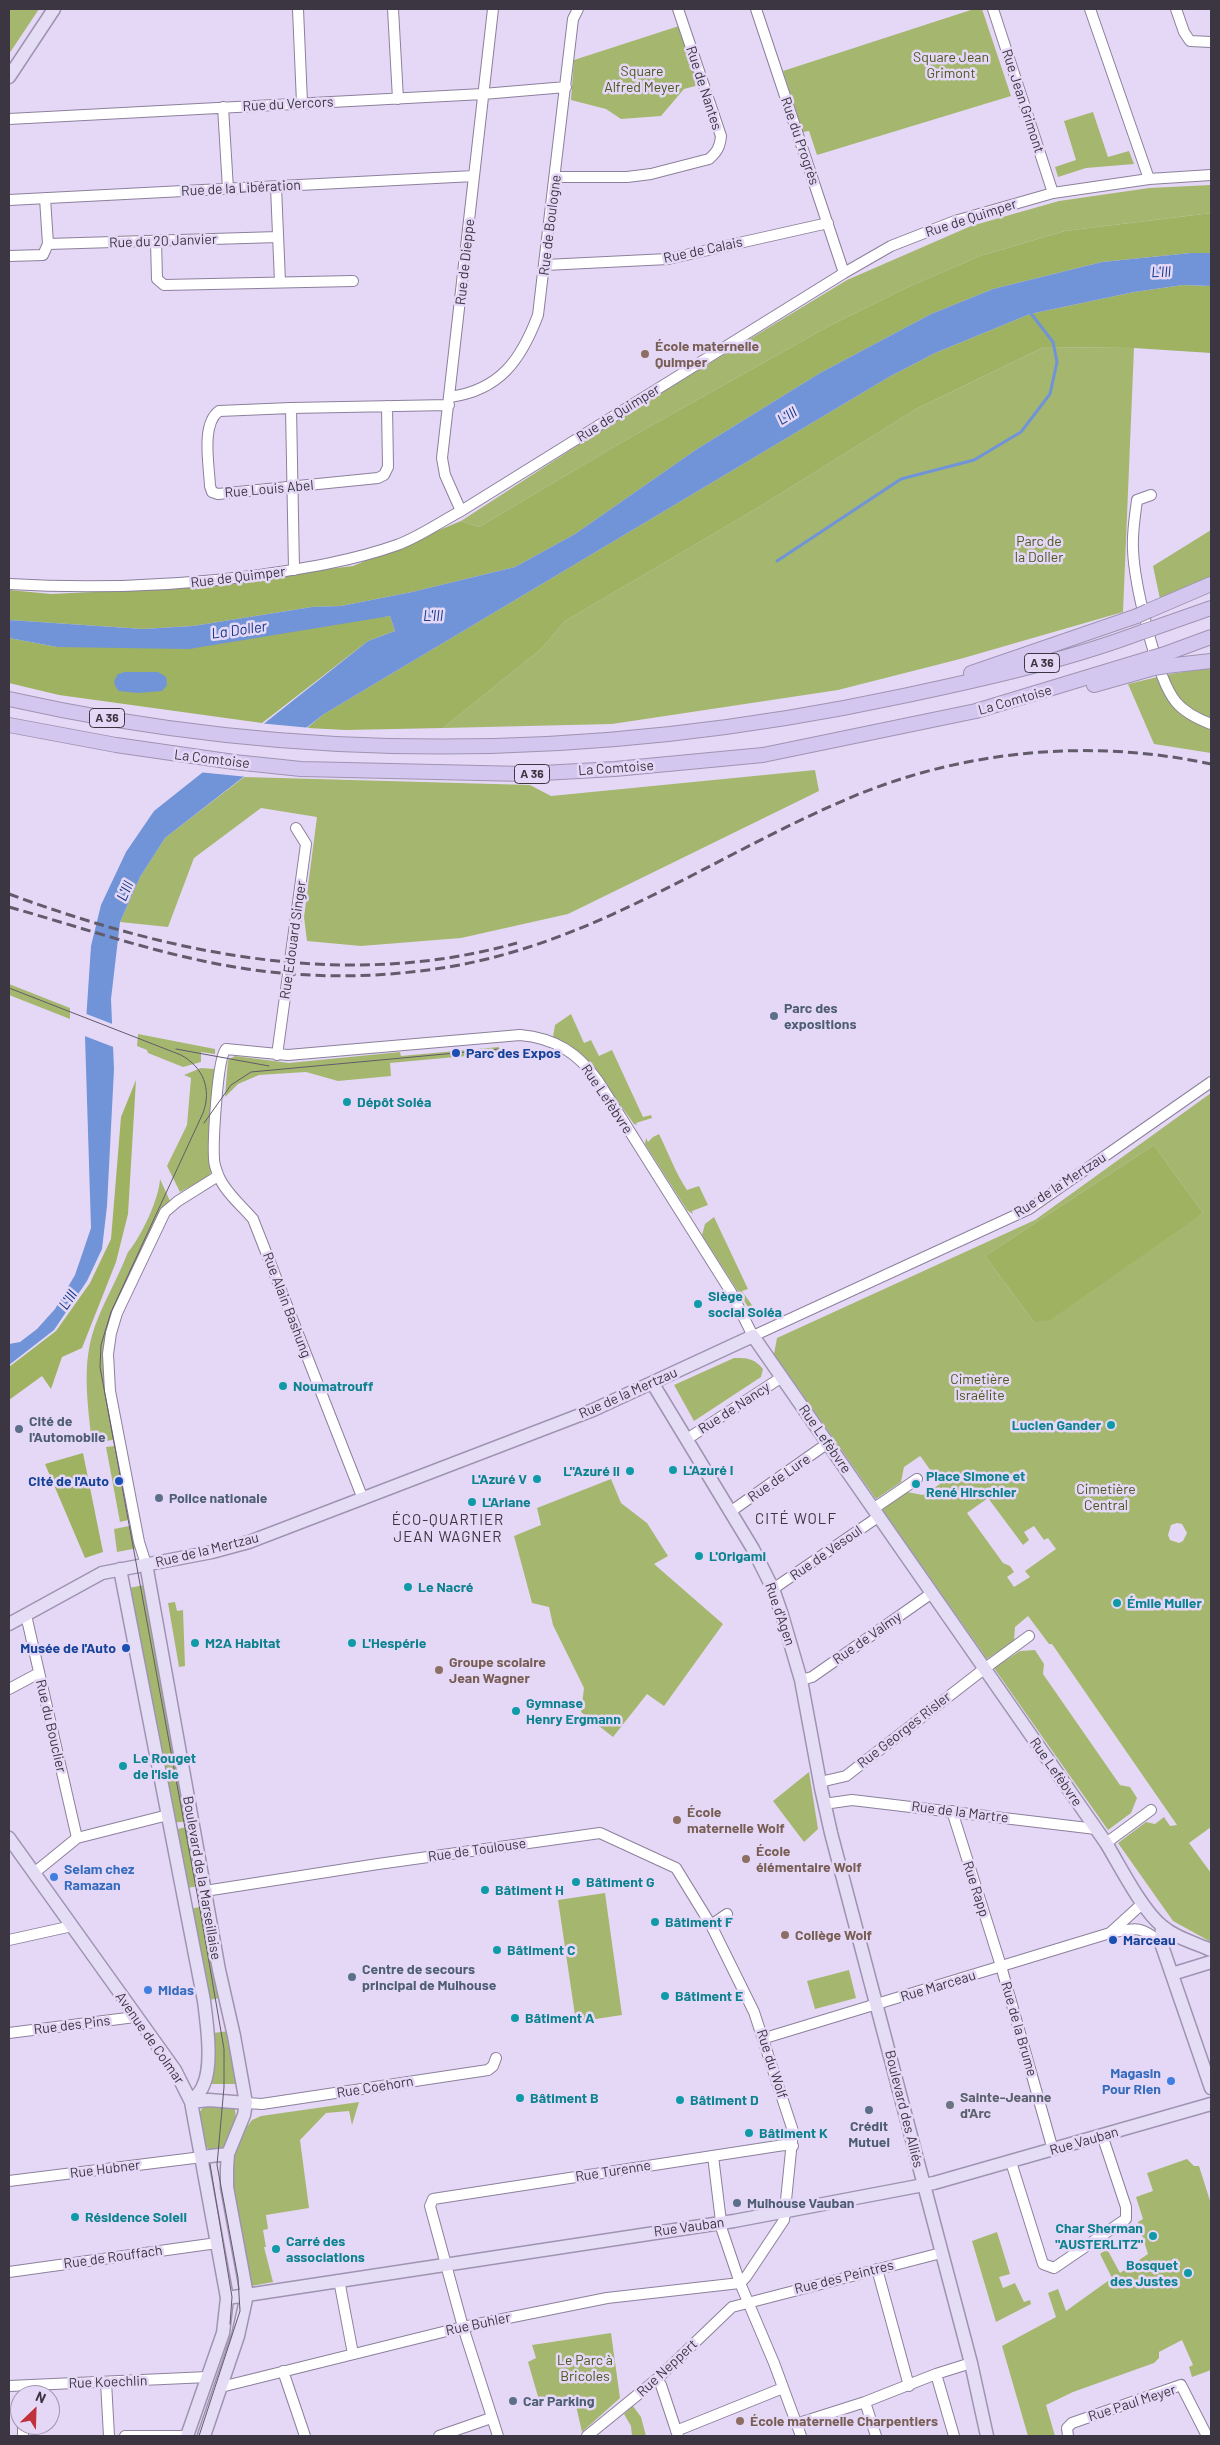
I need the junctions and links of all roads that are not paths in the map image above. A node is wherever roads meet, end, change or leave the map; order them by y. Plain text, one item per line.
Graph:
1 (54, 9) edge
2 (298, 9) edge
3 (393, 9) edge
4 (492, 9) edge
5 (578, 9) edge
6 (678, 9) edge
7 (756, 9) edge
8 (993, 9) edge
9 (1090, 9) edge
10 (1176, 9) edge
11 (1211, 42) edge
12 (9, 78) edge
13 (566, 87) junction
14 (483, 94) junction
15 (398, 99) junction
16 (302, 103) junction
17 (223, 107) junction
18 (9, 119) edge
19 (1211, 175) edge
20 (474, 176) junction
21 (556, 177) junction
22 (1149, 179) junction
23 (276, 187) junction
24 (228, 189) junction
25 (1054, 193) junction
26 (45, 198) junction
27 (9, 200) edge
28 (828, 223) junction
29 (278, 237) junction
30 (156, 241) junction
31 (48, 244) junction
32 (9, 256) edge
33 (545, 265) junction
34 (844, 273) junction
35 (353, 281) dead end
36 (280, 282) junction
37 (450, 401) junction
38 (386, 406) junction
39 (292, 408) junction
40 (293, 488) junction
41 (1151, 495) dead end
42 (461, 511) junction
43 (294, 570) junction
44 (9, 584) edge
45 (1211, 584) edge
46 (1211, 608) edge
47 (1211, 638) edge
48 (1211, 661) edge
49 (1158, 662) junction
50 (939, 689) junction
51 (9, 699) edge
52 (1211, 724) edge
53 (9, 725) edge
54 (296, 828) dead end
55 (277, 1055) junction
56 (1211, 1082) edge
57 (218, 1176) junction
58 (753, 1336) junction
59 (782, 1377) junction
60 (653, 1384) junction
61 (687, 1439) junction
62 (828, 1443) junction
63 (917, 1479) dead end
64 (363, 1499) junction
65 (730, 1512) junction
66 (876, 1513) junction
67 (146, 1564) junction
68 (120, 1569) junction
69 (773, 1589) junction
70 (932, 1593) junction
71 (26, 1615) junction
72 (9, 1624) edge
73 (1029, 1636) dead end
74 (984, 1669) junction
75 (39, 1673) junction
76 (801, 1680) junction
77 (9, 1690) edge
78 (820, 1782) junction
79 (824, 1804) junction
80 (952, 1810) junction
81 (1151, 1810) dead end
82 (168, 1816) junction
83 (1096, 1829) junction
84 (9, 1838) edge
85 (77, 1838) junction
86 (1106, 1843) junction
87 (34, 1873) junction
88 (205, 1891) junction
89 (182, 1896) junction
90 (1143, 1903) junction
91 (727, 1914) dead end
92 (711, 1925) junction
93 (72, 1926) junction
94 (1162, 1926) junction
95 (1110, 1933) junction
96 (9, 1940) edge
97 (1161, 1942) junction
98 (1211, 1950) edge
99 (1211, 1962) edge
100 (1001, 1966) junction
101 (1172, 1974) junction
102 (877, 2004) junction
103 (135, 2017) junction
104 (9, 2033) edge
105 (765, 2038) junction
106 (496, 2058) dead end
107 (1211, 2088) edge
108 (191, 2102) junction
109 (246, 2103) junction
110 (1211, 2104) edge
111 (1102, 2135) junction
112 (793, 2146) junction
113 (1053, 2150) junction
114 (228, 2154) junction
115 (713, 2156) junction
116 (202, 2157) junction
117 (1011, 2162) junction
118 (9, 2181) edge
119 (922, 2185) junction
120 (785, 2212) junction
121 (720, 2223) junction
122 (218, 2243) junction
123 (941, 2253) junction
124 (445, 2264) junction
125 (877, 2269) junction
126 (9, 2272) edge
127 (338, 2280) junction
128 (740, 2283) junction
129 (247, 2295) junction
130 (227, 2298) junction
131 (747, 2302) junction
132 (463, 2327) junction
133 (353, 2354) junction
134 (971, 2363) junction
135 (283, 2371) junction
136 (936, 2374) junction
137 (208, 2377) junction
138 (657, 2379) junction
139 (106, 2382) junction
140 (60, 2386) edge
141 (909, 2386) junction
142 (221, 2387) junction
143 (783, 2388) junction
144 (865, 2402) junction
145 (491, 2418) junction
146 (796, 2424) junction
147 (677, 2433) edge
148 (109, 2436) edge
149 (124, 2436) edge
150 (181, 2436) edge
151 (187, 2436) edge
152 (204, 2436) edge
153 (304, 2436) edge
154 (439, 2436) edge
155 (498, 2436) edge
156 (587, 2436) edge
157 (801, 2436) edge
158 (876, 2436) edge
159 (954, 2436) edge
160 (987, 2436) edge
161 (1068, 2436) edge
162 (1209, 2436) edge

1 - 12 main road
2 - 16 street
3 - 15 street
4 - 14 street, Rue de Dieppe
5 - 13 street, Rue de Boulogne
6 - 21 street, Rue de Nantes
7 - 28 street, Rue du Progrès
8 - 25 street, Rue Jean Grimont
9 - 22 street
10 - 11 street
13 - 14 street, Rue du Vercors
13 - 21 street, Rue de Boulogne
14 - 15 street, Rue du Vercors
14 - 20 street, Rue de Dieppe
15 - 16 street, Rue du Vercors
16 - 17 street, Rue du Vercors
17 - 18 street, Rue du Vercors
17 - 24 street
19 - 22 street, Rue de Quimper
20 - 23 street, Rue de la Libération
20 - 37 street, Rue de Dieppe
21 - 33 street, Rue de Boulogne
22 - 25 street, Rue de Quimper
23 - 24 street, Rue de la Libération
23 - 29 street
24 - 26 street, Rue de la Libération
25 - 34 street, Rue de Quimper
26 - 27 street, Rue de la Libération
26 - 31 street
28 - 33 street, Rue de Calais
28 - 34 street, Rue du Progrès
29 - 30 street, Rue du 20 Janvier
29 - 36 street
30 - 31 street, Rue du 20 Janvier
30 - 36 street
31 - 32 street
33 - 37 street, Rue de Boulogne
34 - 42 street, Rue de Quimper
35 - 36 street
37 - 38 street, Rue de Boulogne
37 - 42 street, Rue de Dieppe
38 - 39 street, Rue de Boulogne
38 - 40 street, Rue Louis Abel
39 - 40 street
39 - 40 street, Rue Louis Abel
40 - 43 street
41 - 52 street
42 - 43 street, Rue de Quimper
43 - 44 street, Rue de Quimper
45 - 50 highway
46 - 50 highway, La Comtoise / A 36
47 - 49 highway, La Comtoise / A 36
48 - 49 highway
49 - 53 highway, La Comtoise / A 36
50 - 51 highway, La Comtoise / A 36
54 - 55 street, Rue Edouard Singer
55 - 57 street, Rue Lefèbvre
55 - 58 street, Rue Lefèbvre
56 - 58 street, Rue de la Mertzau
57 - 64 street, Rue Alain Bashung
57 - 67 street
58 - 59 main road, Rue Lefèbvre
58 - 60 main road, Rue de la Mertzau
59 - 61 street, Rue de Nancy
59 - 62 main road, Rue Lefèbvre
60 - 61 main road, Rue d'Agen
60 - 64 main road, Rue de la Mertzau
61 - 65 main road, Rue d'Agen
62 - 65 street, Rue de Lure
62 - 66 main road, Rue Lefèbvre
63 - 66 street, Rue de Vesoul
64 - 67 main road, Rue de la Mertzau
65 - 69 main road, Rue d'Agen
66 - 69 street, Rue de Vesoul
66 - 70 main road, Rue Lefèbvre
67 - 68 main road, Rue de la Mertzau
67 - 88 main road, Boulevard de la Marseillaise
68 - 71 main road, Rue de la Mertzau
68 - 82 main road, Boulevard de la Marseillaise
69 - 76 main road, Rue d'Agen
70 - 74 main road, Rue Lefèbvre
70 - 76 street, Rue de Valmy
71 - 72 main road, Rue de la Mertzau
71 - 75 street, Rue du Bouclier
73 - 74 street, Rue Georges Risler
74 - 78 street, Rue Georges Risler
74 - 83 main road, Rue Lefèbvre
75 - 77 street
75 - 85 street, Rue du Bouclier
76 - 78 main road, Rue d'Agen
78 - 79 main road, Boulevard des Alliés
79 - 80 street, Rue de la Martre
79 - 102 main road, Boulevard des Alliés
80 - 83 street, Rue de la Martre
80 - 100 street, Rue Rapp
81 - 86 street
82 - 85 street
82 - 89 main road, Boulevard de la Marseillaise
83 - 86 main road, Rue Lefèbvre
84 - 87 main road, Avenue de Colmar
85 - 87 street
86 - 90 main road, Rue Lefèbvre
87 - 93 main road, Avenue de Colmar
88 - 89 main road
88 - 92 street, Rue de Toulouse
88 - 109 main road, Boulevard de la Marseillaise
89 - 108 main road, Boulevard de la Marseillaise
90 - 94 main road, Rue Lefèbvre
90 - 95 street, Rue Marceau
91 - 92 street
92 - 105 street, Rue du Wolf
93 - 96 street
93 - 103 main road, Avenue de Colmar
94 - 97 main road
94 - 98 main road
95 - 97 street, Rue Marceau
95 - 100 street, Rue Marceau
97 - 101 main road
99 - 101 main road
100 - 102 street, Rue Marceau
100 - 113 street, Rue de la Brume
101 - 107 main road
102 - 105 street, Rue Marceau
102 - 119 main road, Boulevard des Alliés
103 - 104 street, Rue des Pins
103 - 108 main road, Avenue de Colmar
105 - 112 street, Rue du Wolf
106 - 109 street, Rue Coehorn
108 - 109 main road
108 - 116 main road, Avenue de Colmar
109 - 114 main road
110 - 111 main road, Rue Vauban
111 - 113 main road, Rue Vauban
111 - 117 street
112 - 115 street, Rue Turenne
112 - 120 street, Rue du Wolf
113 - 117 main road, Rue Vauban
114 - 116 main road
114 - 129 main road
115 - 121 street
115 - 124 street, Rue Turenne
116 - 118 street, Rue Hubner
116 - 122 main road, Avenue de Colmar
117 - 119 main road, Rue Vauban
119 - 120 main road, Rue Vauban
119 - 123 main road, Boulevard des Alliés
120 - 121 main road, Rue Vauban
120 - 128 street
121 - 124 main road, Rue Vauban
121 - 128 street
122 - 126 street, Rue de Rouffach
122 - 130 main road, Avenue de Colmar
123 - 125 street, Rue des Peintres
123 - 134 main road, Boulevard des Alliés
124 - 127 main road, Rue Vauban
124 - 132 street
125 - 131 street, Rue des Peintres
125 - 141 street
127 - 129 main road, Rue Vauban
127 - 133 street
128 - 131 street
128 - 132 street, Rue Buhler
129 - 130 main road
129 - 142 main road
130 - 137 main road, Avenue de Colmar
131 - 138 street, Rue Neppert
131 - 143 street
132 - 133 street, Rue Buhler
132 - 145 street
133 - 135 street, Rue Buhler
134 - 136 street
134 - 160 main road, Boulevard des Alliés
135 - 142 street, Rue Buhler
135 - 153 street
136 - 141 street
136 - 159 street
137 - 139 street, Rue Koechlin
137 - 151 main road, Avenue de Colmar
138 - 147 street
138 - 156 street, Rue Neppert
139 - 140 street, Rue Koechlin
139 - 148 street
141 - 144 street
142 - 152 main road
143 - 146 street
143 - 147 street
144 - 146 street
144 - 158 street
145 - 154 street
145 - 155 street
146 - 157 street
149 - 150 street
161 - 162 street, Rue Paul Meyer

